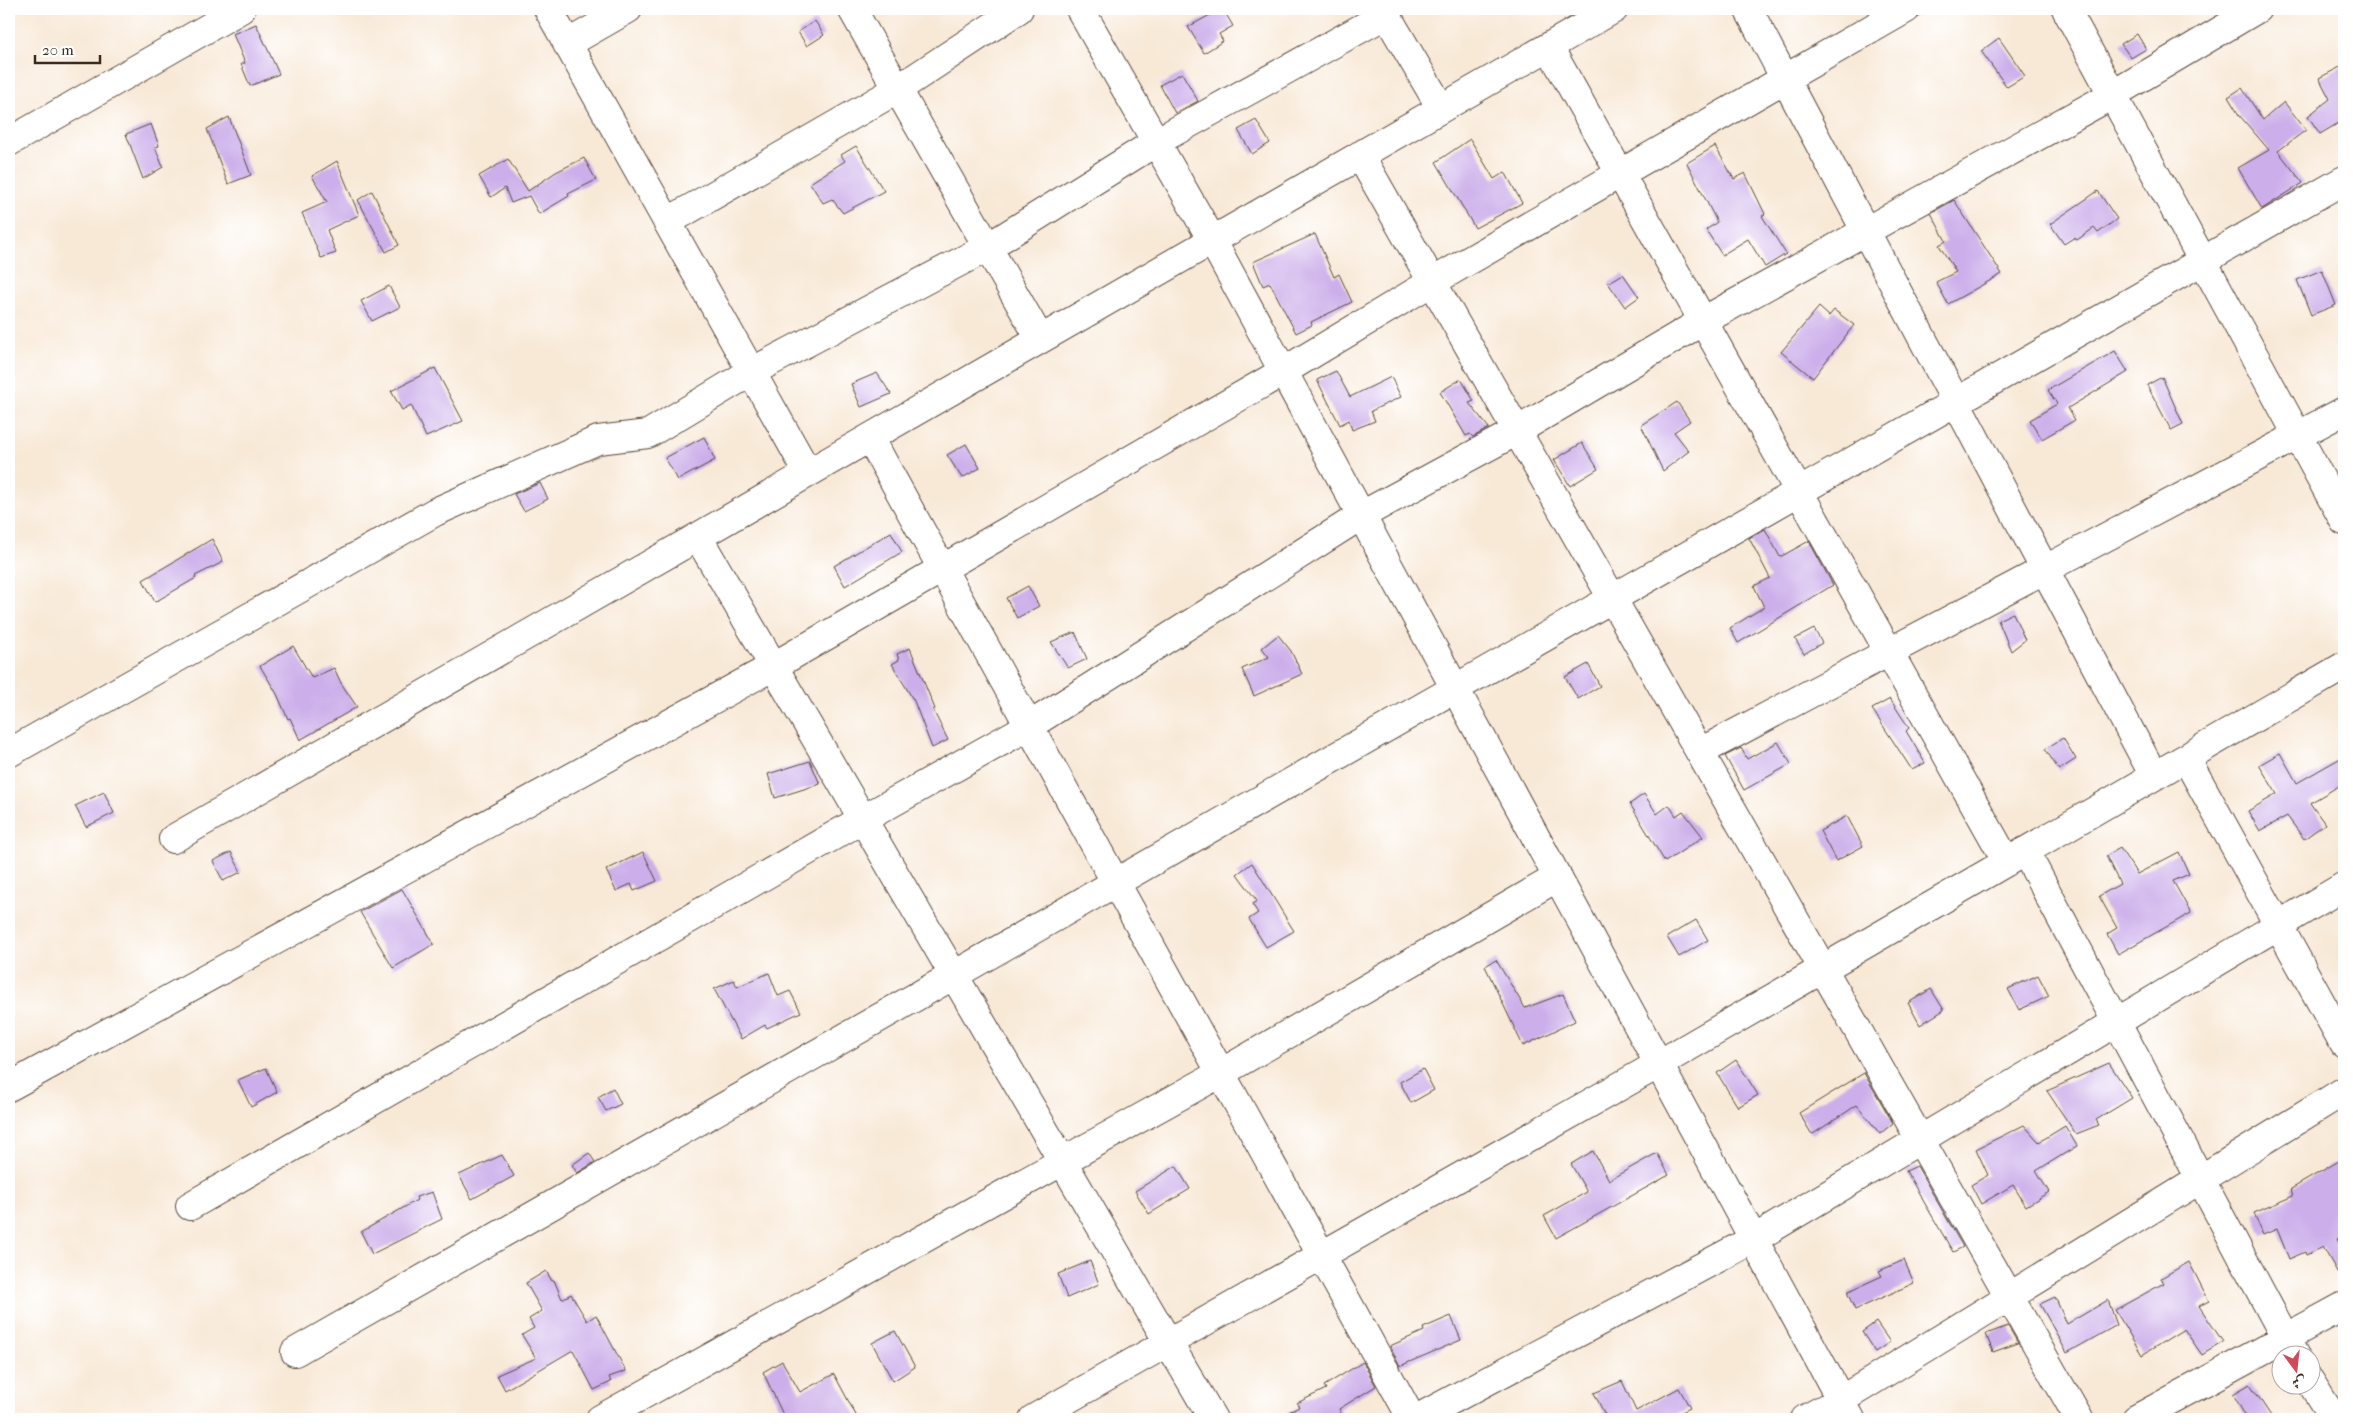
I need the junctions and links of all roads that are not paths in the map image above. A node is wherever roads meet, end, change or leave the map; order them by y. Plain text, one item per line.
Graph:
1 (241, 9) edge
2 (548, 9) edge
3 (628, 9) edge
4 (852, 9) edge
5 (1019, 9) edge
6 (1080, 9) edge
7 (1748, 9) edge
8 (1906, 9) edge
9 (2066, 9) edge
10 (2257, 9) edge
11 (1606, 11) edge
12 (1385, 12) edge
13 (568, 44) junction
14 (1549, 47) junction
15 (1785, 78) junction
16 (898, 89) junction
17 (2112, 94) junction
18 (1441, 108) junction
19 (9, 142) edge
20 (1156, 142) junction
21 (1360, 155) junction
22 (1620, 174) junction
23 (2344, 180) edge
24 (667, 222) junction
25 (1866, 231) junction
26 (1212, 240) junction
27 (988, 247) junction
28 (2203, 261) junction
29 (1432, 282) junction
30 (1703, 321) junction
31 (1040, 339) junction
32 (1284, 371) junction
33 (751, 372) junction
34 (1956, 401) junction
35 (2344, 411) edge
36 (1517, 431) junction
37 (2298, 437) junction
38 (870, 438) junction
39 (808, 473) junction
40 (1799, 491) junction
41 (1362, 515) junction
42 (2344, 520) edge
43 (698, 537) junction
44 (942, 568) junction
45 (2045, 570) junction
46 (1612, 598) junction
47 (1889, 652) junction
48 (774, 666) junction
49 (2344, 666) edge
50 (1456, 688) junction
51 (1029, 726) junction
52 (1700, 752) junction
53 (9, 753) edge
54 (2186, 758) junction
55 (2154, 776) junction
56 (862, 819) junction
57 (173, 839) dead end
58 (2016, 857) junction
59 (1558, 878) junction
60 (1116, 882) junction
61 (2344, 886) edge
62 (2278, 926) junction
63 (1823, 969) junction
64 (954, 975) junction
65 (2116, 1023) junction
66 (2344, 1044) edge
67 (1659, 1064) junction
68 (1222, 1073) junction
69 (9, 1087) edge
70 (2344, 1091) edge
71 (1920, 1140) junction
72 (1063, 1163) junction
73 (2200, 1180) junction
74 (190, 1206) dead end
75 (1754, 1240) junction
76 (1322, 1255) junction
77 (2009, 1297) junction
78 (2344, 1306) edge
79 (1168, 1343) junction
80 (2289, 1346) edge
81 (2291, 1346) edge
82 (295, 1352) dead end
83 (2270, 1356) edge
84 (2319, 1396) edge
85 (1846, 1410) edge
86 (600, 1419) edge
87 (1033, 1419) edge
88 (1213, 1419) edge
89 (1412, 1419) edge
90 (1416, 1419) edge
91 (1805, 1419) edge
92 (2079, 1419) edge
93 (2136, 1419) edge
94 (2334, 1419) edge

1 - 19 street
2 - 13 street
3 - 13 street
4 - 16 street
5 - 16 street
6 - 20 street
7 - 15 street
8 - 15 street
9 - 17 street
10 - 17 street
11 - 14 street
12 - 18 street
12 - 20 street
13 - 24 street
14 - 18 street
14 - 22 street
15 - 22 street
15 - 25 street
16 - 24 street
16 - 27 street
17 - 25 street
17 - 28 street
18 - 21 street
20 - 26 street
20 - 27 street
21 - 26 street
21 - 29 street
22 - 29 street
22 - 30 street
23 - 28 street
24 - 33 street
25 - 30 street
25 - 34 street
26 - 31 street
26 - 32 street
27 - 31 street
27 - 33 street
28 - 34 street
28 - 37 street
29 - 32 street
29 - 36 street
30 - 36 street
30 - 40 street
31 - 38 street
32 - 41 street
32 - 44 street
33 - 39 street
33 - 53 street
34 - 40 street
34 - 45 street
35 - 37 street
36 - 41 street
36 - 46 street
37 - 42 street
37 - 45 street
38 - 39 street
38 - 44 street
39 - 43 street
40 - 46 street
40 - 47 street
41 - 50 street
41 - 51 street
43 - 48 street
43 - 57 street
44 - 48 street
44 - 51 street
45 - 47 street
45 - 55 street
46 - 50 street
46 - 52 street
47 - 52 street
47 - 58 street
48 - 56 street
48 - 69 street
49 - 54 street
50 - 59 street
50 - 60 street
51 - 56 street
51 - 60 street
52 - 63 street
54 - 55 street
54 - 62 street
55 - 58 street
56 - 64 street
56 - 74 street
58 - 63 street
58 - 65 street
59 - 67 street
59 - 68 street
60 - 64 street
60 - 68 street
61 - 62 street
62 - 65 street
62 - 66 street
63 - 67 street
63 - 71 street
64 - 72 street
64 - 82 street
65 - 71 street
65 - 73 street
67 - 75 street
67 - 76 street
68 - 72 street
68 - 76 street
70 - 73 street
71 - 75 street
71 - 77 street
72 - 79 street
72 - 86 street
73 - 77 street
73 - 80 street
75 - 85 street
75 - 90 street
76 - 79 street
76 - 89 street
77 - 85 street
77 - 92 street
78 - 81 street
79 - 87 street
79 - 88 street
83 - 93 street
84 - 94 street
85 - 91 street

